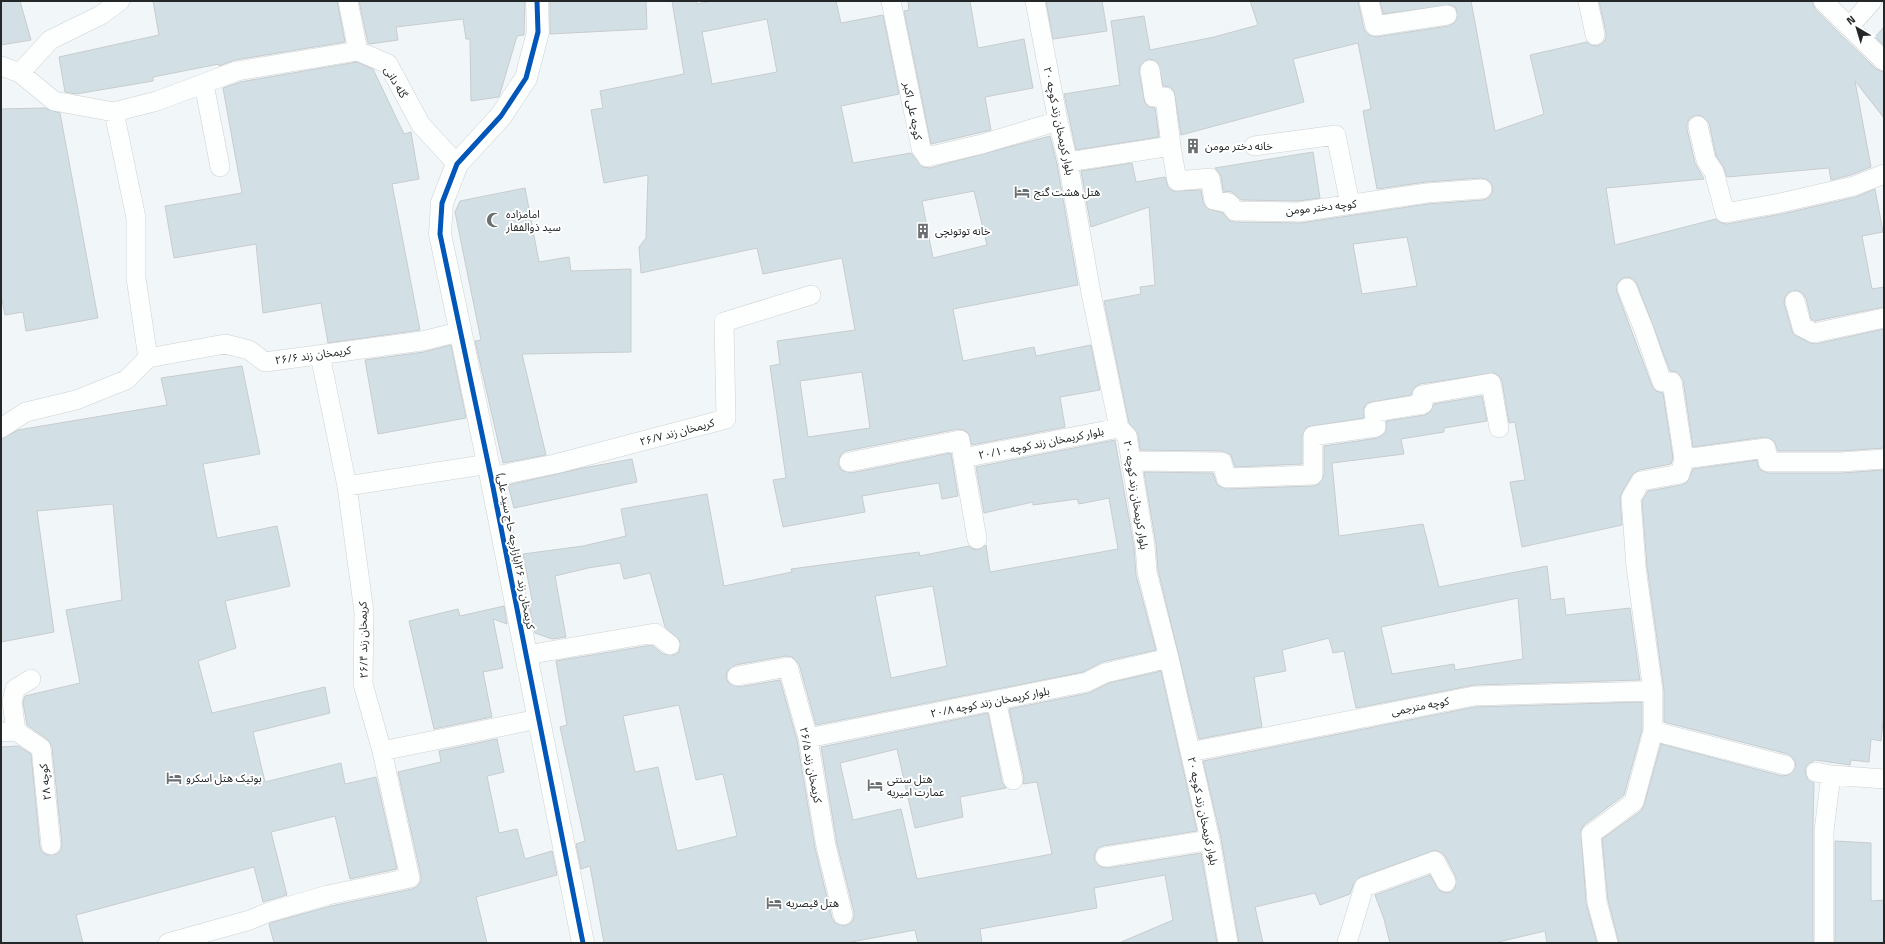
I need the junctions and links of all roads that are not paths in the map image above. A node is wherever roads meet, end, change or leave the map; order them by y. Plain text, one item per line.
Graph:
1 (120, 1) edge
2 (348, 1) edge
3 (537, 1) edge
4 (891, 1) edge
5 (1035, 1) edge
6 (1369, 1) edge
7 (1588, 1) edge
8 (1823, 1) edge
9 (1872, 1) edge
10 (1447, 15) dead end
11 (1849, 27) junction
12 (1595, 35) dead end
13 (358, 51) junction
14 (1884, 62) edge
15 (1, 66) edge
16 (1150, 70) dead end
17 (20, 73) junction
18 (204, 84) junction
19 (114, 112) junction
20 (1058, 121) junction
21 (1698, 126) dead end
22 (1171, 146) junction
23 (1254, 146) dead end
24 (1068, 162) junction
25 (457, 164) junction
26 (220, 167) dead end
27 (1884, 174) edge
28 (1482, 190) dead end
29 (1350, 204) junction
30 (1627, 288) dead end
31 (811, 295) dead end
32 (1795, 301) dead end
33 (1884, 318) edge
34 (460, 332) junction
35 (320, 354) junction
36 (148, 358) junction
37 (1, 428) edge
38 (1119, 428) junction
39 (1499, 428) dead end
40 (963, 458) junction
41 (1684, 459) junction
42 (1884, 459) edge
43 (1132, 461) junction
44 (849, 462) dead end
45 (490, 470) junction
46 (347, 486) junction
47 (977, 539) dead end
48 (670, 645) dead end
49 (526, 655) junction
50 (1169, 658) junction
51 (737, 676) dead end
52 (31, 679) dead end
53 (1653, 691) junction
54 (996, 700) junction
55 (538, 719) junction
56 (1653, 731) junction
57 (9, 732) edge
58 (808, 738) junction
59 (382, 752) junction
60 (1190, 752) junction
61 (1785, 765) dead end
62 (1884, 779) edge
63 (1014, 780) dead end
64 (1210, 840) junction
65 (51, 845) dead end
66 (1105, 858) dead end
67 (1446, 882) dead end
68 (843, 915) dead end
69 (168, 943) edge
70 (583, 943) edge
71 (1228, 943) edge
72 (1346, 943) edge
73 (1608, 943) edge
74 (1824, 943) edge

1 - 17 lane
2 - 13 lane
3 - 25 street
4 - 20 lane, کوچه علی اکبر
5 - 20 lane, بلوار کریمخان زند کوچه ۲۰
6 - 10 lane
7 - 12 lane
8 - 11 lane
9 - 11 lane
11 - 14 lane
13 - 18 lane
13 - 25 lane, گله دانی
15 - 17 lane
16 - 22 lane
17 - 19 lane
18 - 19 lane
18 - 26 lane
19 - 36 lane
20 - 24 lane, بلوار کریمخان زند کوچه ۲۰
21 - 27 lane
22 - 24 lane
22 - 29 lane, کوچه دختر مومن
23 - 29 lane
24 - 38 lane, بلوار کریمخان زند کوچه ۲۰
25 - 34 street, کریمخان زند ۲۶(بازارچه حاج سید علی)
28 - 29 lane, کوچه دختر مومن
30 - 41 lane
31 - 45 lane, کریمخان زند ۲۶/۷
32 - 33 lane
34 - 35 lane, کریمخان زند ۲۶/۶
34 - 45 street, کریمخان زند ۲۶(بازارچه حاج سید علی)
35 - 36 lane, کریمخان زند ۲۶/۶
35 - 46 lane, کریمخان زند ۲۶/۴
36 - 37 lane
38 - 40 lane, بلوار کریمخان زند کوچه ۲۰/۱۰
38 - 43 lane, بلوار کریمخان زند کوچه ۲۰
39 - 43 lane
40 - 44 lane, بلوار کریمخان زند کوچه ۲۰/۱۰
40 - 47 lane, بلوار کریمخان زند کوچه ۲۰/۱۰
41 - 42 lane
41 - 53 lane
43 - 50 lane, بلوار کریمخان زند کوچه ۲۰
45 - 46 lane
45 - 49 street, کریمخان زند ۲۶(بازارچه حاج سید علی)
46 - 59 lane, کریمخان زند ۲۶/۴
48 - 49 lane
49 - 55 street, کریمخان زند ۲۶(بازارچه حاج سید علی)
50 - 54 lane, بلوار کریمخان زند کوچه ۲۰/۸
50 - 60 lane, بلوار کریمخان زند کوچه ۲۰
51 - 58 lane, کریمخان زند ۲۶/۵
52 - 57 lane, کوچه ۲۸
53 - 56 lane
53 - 60 lane, کوچه مترجمی
54 - 58 lane, بلوار کریمخان زند کوچه ۲۰/۸
54 - 63 lane
55 - 59 lane
55 - 70 street, کریمخان زند ۲۶(بازارچه حاج سید علی)
56 - 61 lane
56 - 73 lane
57 - 65 lane, کوچه ۲۸
58 - 68 lane, کریمخان زند ۲۶/۵
59 - 69 lane, کریمخان زند ۲۶/۴
60 - 64 lane, بلوار کریمخان زند کوچه ۲۰
62 - 74 lane
64 - 66 lane
64 - 71 lane, بلوار کریمخان زند کوچه ۲۰
67 - 72 lane

